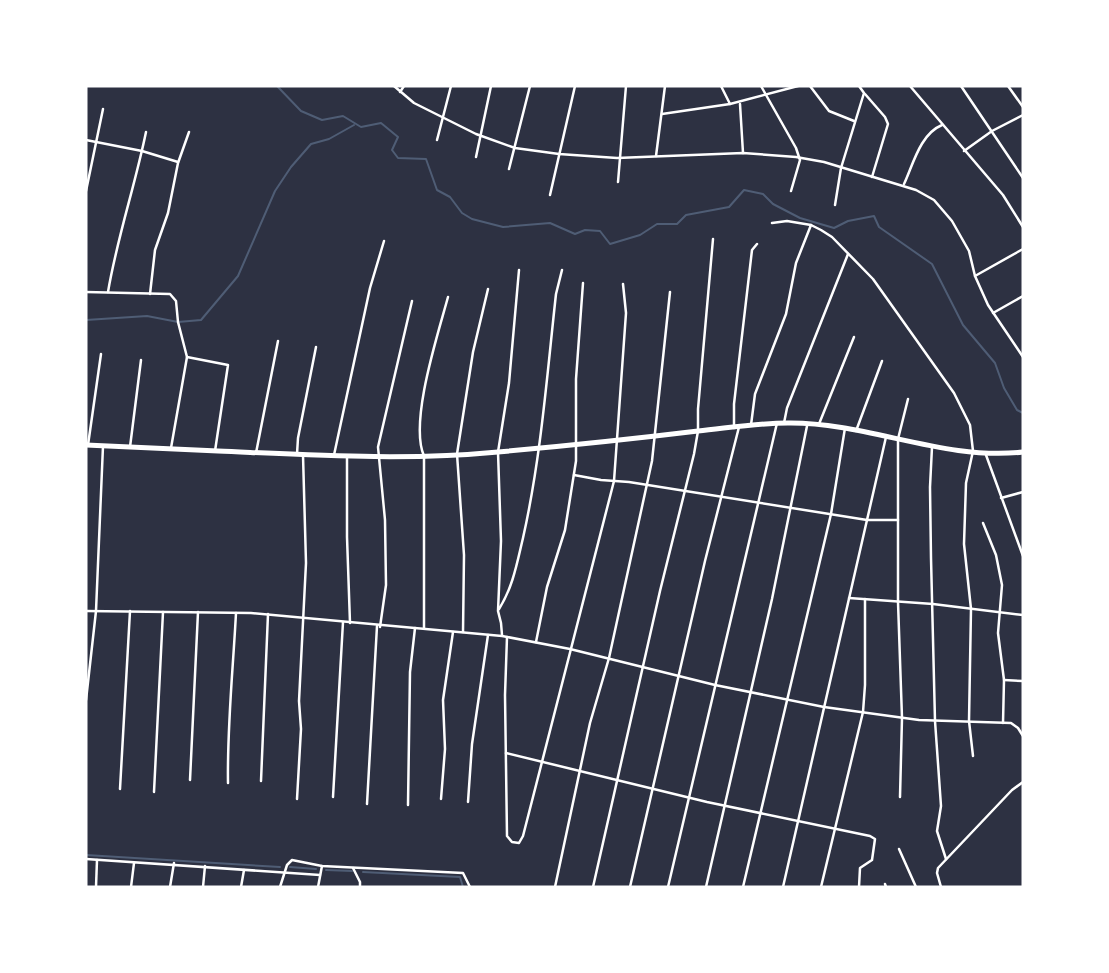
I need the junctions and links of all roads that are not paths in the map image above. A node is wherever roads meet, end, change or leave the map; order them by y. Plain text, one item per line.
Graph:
1 (394, 86) edge
2 (404, 86) edge
3 (451, 86) edge
4 (491, 86) edge
5 (530, 86) edge
6 (575, 86) edge
7 (626, 86) edge
8 (665, 86) edge
9 (721, 86) edge
10 (761, 86) edge
11 (798, 86) edge
12 (810, 86) edge
13 (859, 86) edge
14 (910, 86) edge
15 (961, 86) edge
16 (1008, 86) edge
17 (400, 92) junction
18 (864, 93) junction
19 (766, 95) junction
20 (740, 102) junction
21 (730, 104) junction
22 (1023, 107) edge
23 (103, 109) dead end
24 (662, 114) junction
25 (1023, 114) edge
26 (443, 118) junction
27 (854, 121) junction
28 (942, 125) junction
29 (992, 131) junction
30 (146, 132) dead end
31 (189, 132) dead end
32 (481, 136) junction
33 (86, 140) edge
34 (437, 140) dead end
35 (97, 141) junction
36 (514, 148) junction
37 (142, 151) junction
38 (964, 151) junction
39 (743, 153) junction
40 (559, 154) junction
41 (656, 156) junction
42 (476, 157) dead end
43 (620, 158) junction
44 (798, 158) junction
45 (178, 163) junction
46 (841, 168) junction
47 (509, 169) dead end
48 (872, 177) junction
49 (1023, 178) edge
50 (618, 182) dead end
51 (904, 184) junction
52 (86, 191) edge
53 (791, 191) dead end
54 (550, 195) dead end
55 (835, 205) dead end
56 (772, 223) dead end
57 (811, 225) junction
58 (1023, 227) edge
59 (713, 239) dead end
60 (384, 241) dead end
61 (757, 244) dead end
62 (1023, 249) edge
63 (848, 254) junction
64 (519, 270) dead end
65 (562, 270) dead end
66 (975, 275) junction
67 (583, 283) dead end
68 (623, 284) dead end
69 (488, 289) dead end
70 (86, 292) edge
71 (108, 292) junction
72 (670, 292) dead end
73 (150, 294) junction
74 (1023, 296) edge
75 (448, 297) dead end
76 (412, 301) dead end
77 (993, 313) junction
78 (854, 337) dead end
79 (278, 341) dead end
80 (316, 347) dead end
81 (101, 354) dead end
82 (187, 357) junction
83 (1023, 357) edge
84 (141, 360) dead end
85 (883, 361) dead end
86 (908, 399) dead end
87 (781, 423) junction
88 (807, 423) junction
89 (819, 424) junction
90 (751, 425) junction
91 (737, 427) junction
92 (845, 428) junction
93 (856, 430) junction
94 (698, 431) junction
95 (655, 435) junction
96 (886, 437) junction
97 (898, 439) junction
98 (618, 440) junction
99 (576, 443) junction
100 (87, 445) edge
101 (103, 446) junction
102 (130, 447) junction
103 (539, 447) junction
104 (932, 447) junction
105 (171, 448) junction
106 (215, 450) junction
107 (973, 451) junction
108 (498, 452) junction
109 (985, 452) junction
110 (1023, 452) edge
111 (256, 453) junction
112 (300, 454) junction
113 (457, 454) junction
114 (334, 456) junction
115 (347, 456) junction
116 (424, 456) junction
117 (379, 457) junction
118 (574, 475) junction
119 (614, 481) junction
120 (647, 485) junction
121 (686, 492) junction
122 (1023, 492) edge
123 (722, 497) junction
124 (1001, 498) junction
125 (759, 502) junction
126 (792, 508) junction
127 (831, 514) junction
128 (867, 520) junction
129 (898, 520) junction
130 (982, 523) dead end
131 (1023, 556) edge
132 (849, 598) junction
133 (865, 599) junction
134 (898, 602) junction
135 (933, 604) junction
136 (971, 609) junction
137 (86, 611) edge
138 (96, 611) junction
139 (130, 611) junction
140 (163, 611) junction
141 (498, 611) junction
142 (198, 612) junction
143 (236, 613) junction
144 (1000, 613) junction
145 (268, 614) junction
146 (1023, 615) edge
147 (304, 619) junction
148 (343, 622) junction
149 (350, 623) junction
150 (379, 626) junction
151 (415, 628) junction
152 (424, 628) junction
153 (453, 632) junction
154 (463, 632) junction
155 (488, 635) junction
156 (502, 636) junction
157 (507, 637) junction
158 (536, 642) junction
159 (570, 649) junction
160 (609, 658) junction
161 (642, 667) junction
162 (679, 676) junction
163 (1004, 680) junction
164 (1023, 681) edge
165 (715, 685) junction
166 (751, 693) junction
167 (788, 699) junction
168 (86, 700) edge
169 (824, 707) junction
170 (863, 712) junction
171 (902, 718) junction
172 (935, 721) junction
173 (969, 721) junction
174 (1003, 723) junction
175 (1023, 736) edge
176 (506, 754) junction
177 (973, 756) dead end
178 (542, 762) junction
179 (579, 772) junction
180 (617, 779) junction
181 (190, 780) dead end
182 (261, 781) dead end
183 (1023, 782) edge
184 (228, 783) dead end
185 (652, 788) junction
186 (120, 789) dead end
187 (154, 792) dead end
188 (332, 797) dead end
189 (900, 797) dead end
190 (690, 798) junction
191 (297, 799) dead end
192 (441, 799) dead end
193 (468, 802) dead end
194 (367, 804) dead end
195 (408, 805) dead end
196 (725, 805) junction
197 (759, 813) junction
198 (798, 822) junction
199 (835, 829) junction
200 (899, 849) dead end
201 (86, 859) edge
202 (946, 859) junction
203 (97, 860) junction
204 (134, 863) junction
205 (174, 863) junction
206 (205, 866) junction
207 (322, 866) junction
208 (353, 867) junction
209 (244, 869) junction
210 (284, 872) junction
211 (320, 876) junction
212 (361, 886) edge
213 (96, 887) edge
214 (131, 887) edge
215 (170, 887) edge
216 (203, 887) edge
217 (241, 887) edge
218 (281, 887) edge
219 (318, 887) edge
220 (470, 887) edge
221 (555, 887) edge
222 (593, 887) edge
223 (630, 887) edge
224 (668, 887) edge
225 (706, 887) edge
226 (743, 887) edge
227 (783, 887) edge
228 (821, 887) edge
229 (859, 887) edge
230 (916, 887) edge
231 (941, 887) edge

1 - 17 street
2 - 17 street
3 - 26 street
4 - 32 street
5 - 36 street
6 - 40 street
7 - 43 street
8 - 24 street
9 - 21 street
10 - 19 street
11 - 19 street
12 - 27 street
13 - 18 street
14 - 28 street
15 - 29 street
16 - 22 street
17 - 26 street
18 - 27 street
18 - 48 street
19 - 20 street
19 - 44 street
20 - 21 street
20 - 39 street
21 - 24 street
23 - 35 street
24 - 41 street
25 - 29 street
26 - 32 street
26 - 34 street
27 - 46 street
28 - 38 street
28 - 51 street
29 - 38 street
29 - 49 street
30 - 37 street
31 - 45 street
32 - 36 street
32 - 42 street
33 - 35 street
35 - 37 street
35 - 52 street
36 - 40 street
36 - 47 street
37 - 45 street
37 - 71 street
38 - 58 street
39 - 41 street
39 - 44 street
40 - 43 street
40 - 54 street
41 - 43 street
43 - 50 street
44 - 46 street
44 - 53 street
45 - 73 street
46 - 48 street
46 - 55 street
48 - 51 street
51 - 66 street
56 - 57 street
57 - 63 street
57 - 90 street
59 - 94 street
60 - 114 street
61 - 91 street
62 - 66 street
63 - 87 street
63 - 107 street
64 - 108 street
65 - 103 street
66 - 77 street
67 - 99 street
68 - 98 street
69 - 113 street
70 - 71 street
71 - 73 street
72 - 95 street
73 - 82 street
74 - 77 street
75 - 116 street
76 - 117 street
77 - 83 street
78 - 89 street
79 - 111 street
80 - 112 street
81 - 100 street
82 - 105 street
82 - 106 street
84 - 102 street
85 - 93 street
86 - 97 street
87 - 88 highway
87 - 90 highway
87 - 125 street
88 - 89 highway
88 - 126 street
89 - 92 highway
90 - 91 highway
91 - 94 highway
91 - 123 street
92 - 93 highway
92 - 127 street
93 - 96 highway
94 - 95 highway
94 - 121 street
95 - 98 highway
95 - 120 street
96 - 97 highway
96 - 128 street
97 - 104 highway
97 - 129 street
98 - 99 highway
98 - 119 street
99 - 103 highway
99 - 118 street
100 - 101 highway
101 - 102 highway
101 - 138 street
102 - 105 highway
103 - 108 highway
103 - 141 street
104 - 107 highway
104 - 135 street
105 - 106 highway
106 - 111 highway
107 - 109 highway
107 - 136 street
108 - 113 highway
108 - 141 street
109 - 110 highway
109 - 124 street
111 - 112 highway
112 - 114 highway
112 - 147 street
113 - 116 highway
113 - 154 street
114 - 115 highway
115 - 117 highway
115 - 149 street
116 - 117 highway
116 - 152 street
117 - 150 street
118 - 119 street
118 - 158 street
119 - 120 street
119 - 159 street
120 - 121 street
120 - 160 street
121 - 123 street
121 - 161 street
122 - 124 street
123 - 125 street
123 - 162 street
124 - 131 street
125 - 126 street
125 - 165 street
126 - 127 street
126 - 166 street
127 - 128 street
127 - 167 street
128 - 129 street
128 - 132 street
129 - 134 street
130 - 144 street
132 - 133 street
132 - 169 street
133 - 134 street
133 - 170 street
134 - 135 street
134 - 171 street
135 - 136 street
135 - 172 street
136 - 144 street
136 - 173 street
137 - 138 street
138 - 139 street
138 - 168 street
139 - 140 street
139 - 186 street
140 - 142 street
140 - 187 street
141 - 156 street
142 - 143 street
142 - 181 street
143 - 145 street
143 - 184 street
144 - 146 street
144 - 163 street
145 - 147 street
145 - 182 street
147 - 148 street
147 - 191 street
148 - 149 street
148 - 188 street
149 - 150 street
150 - 151 street
150 - 194 street
151 - 152 street
151 - 195 street
152 - 153 street
153 - 154 street
153 - 192 street
154 - 155 street
155 - 156 street
155 - 193 street
156 - 157 street
157 - 158 street
157 - 176 street
158 - 159 street
159 - 160 street
159 - 178 street
160 - 161 street
160 - 179 street
161 - 162 street
161 - 180 street
162 - 165 street
162 - 185 street
163 - 164 street
163 - 174 street
165 - 166 street
165 - 190 street
166 - 167 street
166 - 196 street
167 - 169 street
167 - 197 street
169 - 170 street
169 - 198 street
170 - 171 street
170 - 199 street
171 - 172 street
171 - 189 street
172 - 173 street
172 - 202 street
173 - 174 street
173 - 177 street
174 - 175 street
176 - 178 street
176 - 178 street
178 - 179 street
179 - 180 street
179 - 221 street
180 - 185 street
180 - 222 street
183 - 202 street
185 - 190 street
185 - 223 street
190 - 196 street
190 - 224 street
196 - 197 street
196 - 225 street
197 - 198 street
197 - 226 street
198 - 199 street
198 - 227 street
199 - 228 street
199 - 229 street
200 - 230 street
201 - 203 street
202 - 231 street
203 - 204 street
203 - 213 street
204 - 205 street
204 - 214 street
205 - 206 street
205 - 215 street
206 - 209 street
206 - 216 street
207 - 208 street
207 - 210 street
207 - 211 street
208 - 212 street
208 - 220 street
209 - 210 street
209 - 217 street
210 - 211 street
210 - 218 street
211 - 219 street

